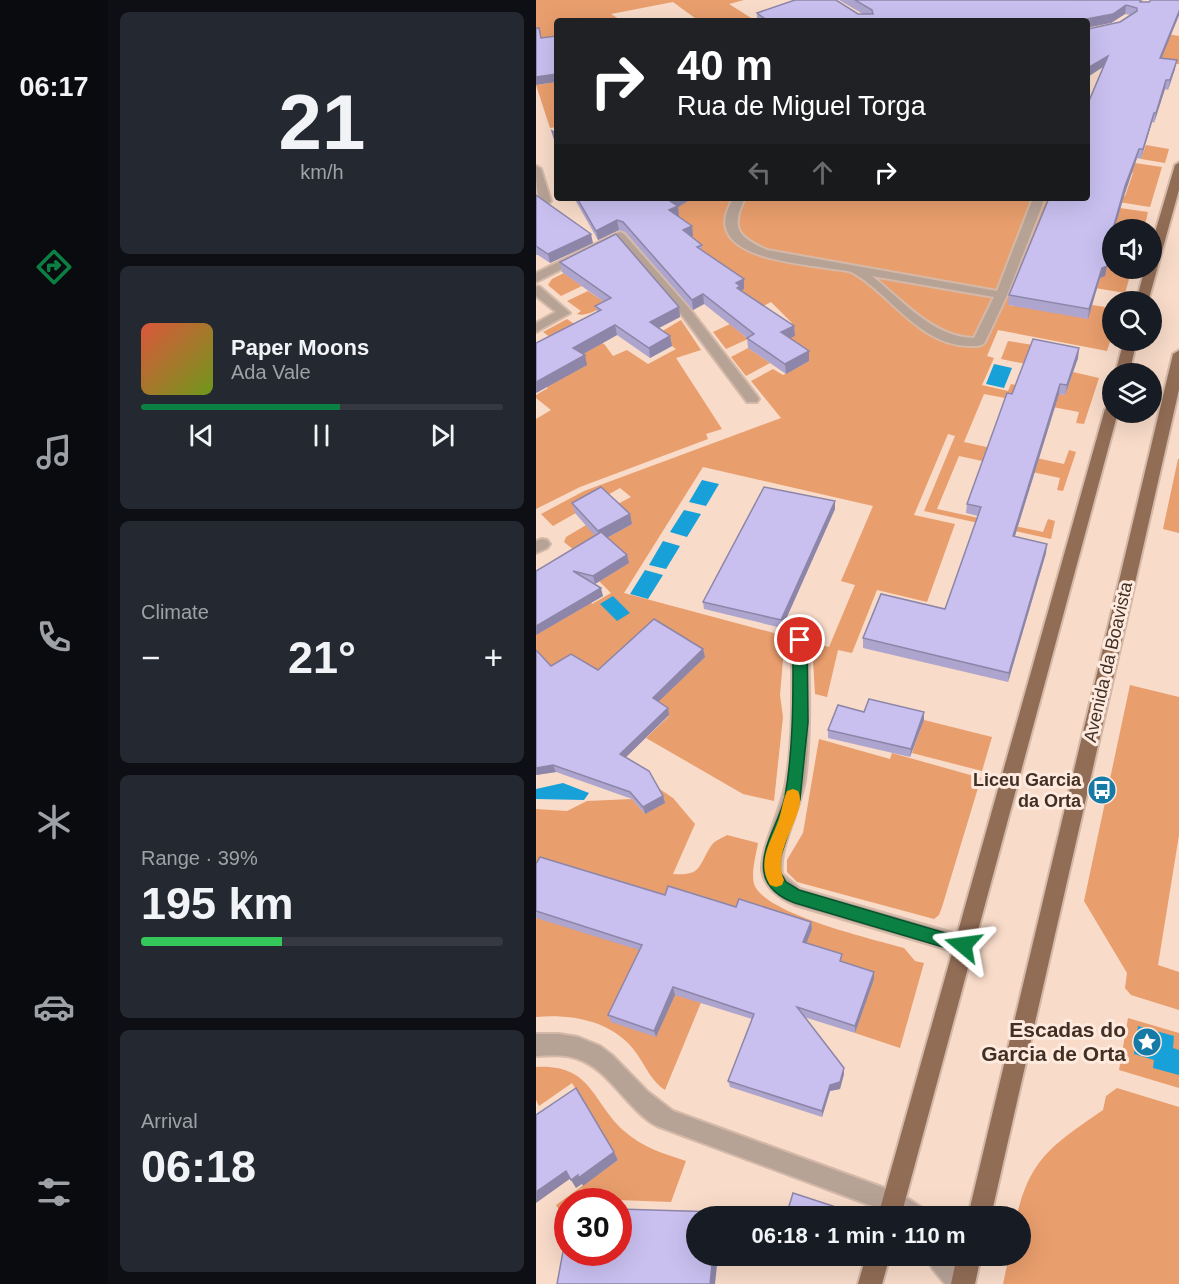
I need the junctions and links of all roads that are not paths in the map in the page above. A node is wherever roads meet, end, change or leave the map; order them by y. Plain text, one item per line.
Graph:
1 (1180, 165) edge
2 (536, 169) edge
3 (554, 197) edge
4 (737, 201) edge
5 (1038, 201) edge
6 (540, 203) edge
7 (1162, 229) edge
8 (860, 272) junction
9 (536, 278) edge
10 (536, 290) edge
11 (1001, 295) junction
12 (536, 328) edge
13 (1180, 354) edge
14 (752, 399) dead end
15 (1108, 423) edge
16 (800, 640) dead end
17 (963, 945) junction
18 (536, 1044) edge
19 (884, 1206) edge
20 (892, 1206) edge
21 (981, 1206) edge
22 (875, 1266) edge
23 (946, 1266) edge
24 (967, 1266) edge
25 (870, 1284) edge
26 (962, 1284) edge

1 - 7 main road
2 - 6 street
3 - 6 street
4 - 8 street
5 - 11 street
8 - 11 street
8 - 11 street
9 - 14 street
10 - 12 street
13 - 21 main road, Avenida da Boavista
15 - 17 main road
16 - 17 street
17 - 20 main road
18 - 19 street
22 - 25 main road
23 - 26 street
24 - 26 main road

